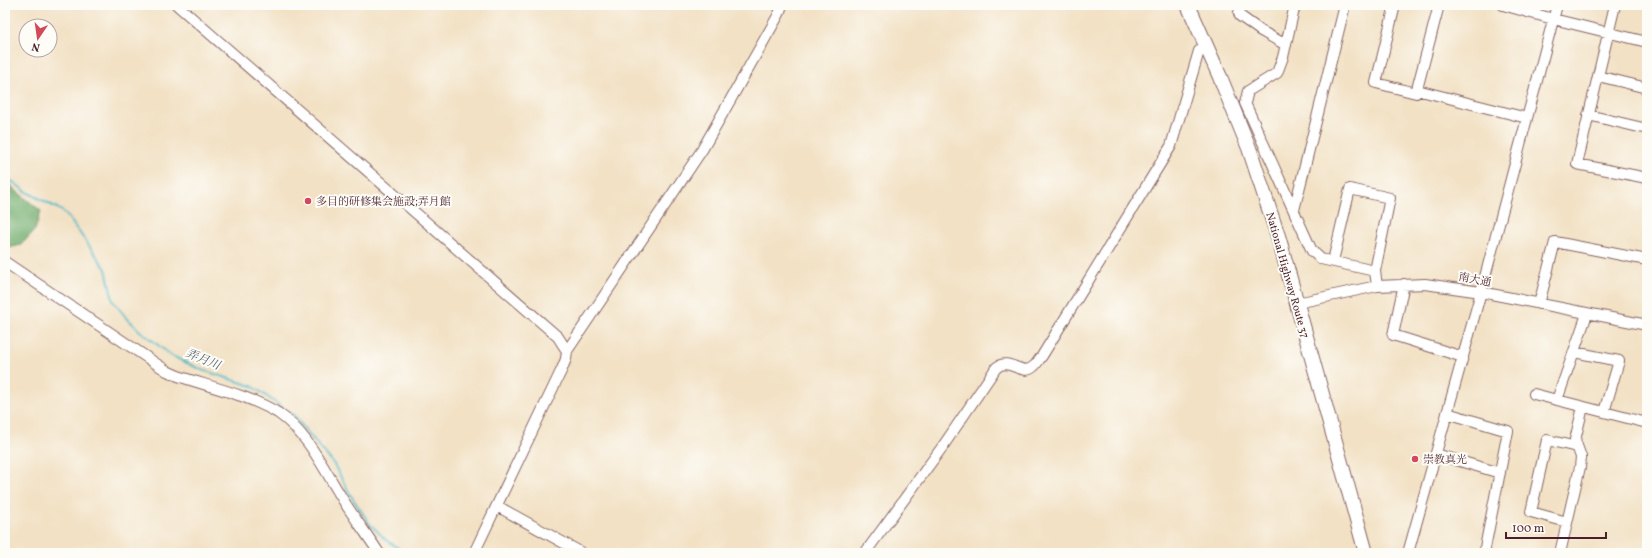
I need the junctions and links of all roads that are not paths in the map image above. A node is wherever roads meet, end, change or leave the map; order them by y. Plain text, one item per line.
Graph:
1 (177, 5) edge
2 (782, 5) edge
3 (1188, 5) edge
4 (1241, 5) edge
5 (1295, 5) edge
6 (1345, 5) edge
7 (1395, 5) edge
8 (1439, 5) edge
9 (1503, 5) edge
10 (1557, 5) edge
11 (1615, 5) edge
12 (1553, 19) junction
13 (1608, 33) junction
14 (1647, 42) edge
15 (1206, 44) junction
16 (1286, 44) junction
17 (1598, 76) junction
18 (1647, 88) edge
19 (1417, 90) junction
20 (1588, 115) junction
21 (1527, 118) junction
22 (1647, 129) edge
23 (1647, 178) edge
24 (1294, 210) junction
25 (1647, 260) edge
26 (5, 262) edge
27 (1333, 262) junction
28 (1375, 271) junction
29 (1404, 284) junction
30 (1377, 286) junction
31 (1481, 292) junction
32 (1297, 303) junction
33 (1539, 304) junction
34 (1587, 314) junction
35 (1647, 325) edge
36 (567, 351) junction
37 (1574, 352) junction
38 (1463, 357) junction
39 (1534, 394) dead end
40 (1558, 400) junction
41 (1583, 407) junction
42 (1604, 412) junction
43 (1447, 413) junction
44 (1647, 423) edge
45 (1577, 447) junction
46 (1436, 454) junction
47 (1500, 473) junction
48 (497, 506) junction
49 (1567, 522) junction
50 (379, 553) edge
51 (474, 553) edge
52 (582, 553) edge
53 (865, 553) edge
54 (1366, 553) edge
55 (1408, 553) edge
56 (1484, 553) edge
57 (1560, 553) edge

1 - 36 street
2 - 36 street
3 - 15 highway, National Highway Route 37
4 - 16 street
5 - 16 street
6 - 24 street
7 - 19 street
8 - 19 street
9 - 12 street
10 - 12 street
11 - 13 street
12 - 13 street
12 - 21 street
13 - 14 street
13 - 17 street
15 - 32 highway, National Highway Route 37
15 - 53 street
16 - 24 street
17 - 18 street
17 - 20 street
19 - 21 street
20 - 22 street
20 - 23 street
21 - 31 street
24 - 27 street
25 - 33 street
26 - 50 street
27 - 28 street
27 - 28 street
28 - 30 street
29 - 30 street, 南大通
29 - 31 street, 南大通
29 - 38 street
30 - 32 street, 南大通
31 - 33 street, 南大通
31 - 38 street
32 - 54 highway, National Highway Route 37
33 - 34 street, 南大通
34 - 35 street, 南大通
34 - 37 street
36 - 48 street
37 - 40 street
37 - 42 street
38 - 43 street
39 - 40 street
40 - 41 street
41 - 42 street
41 - 45 street
42 - 44 street
43 - 46 street
43 - 47 street
45 - 49 street
45 - 49 street
46 - 47 street
46 - 55 street
47 - 56 street
48 - 51 street
48 - 52 street
49 - 57 street

